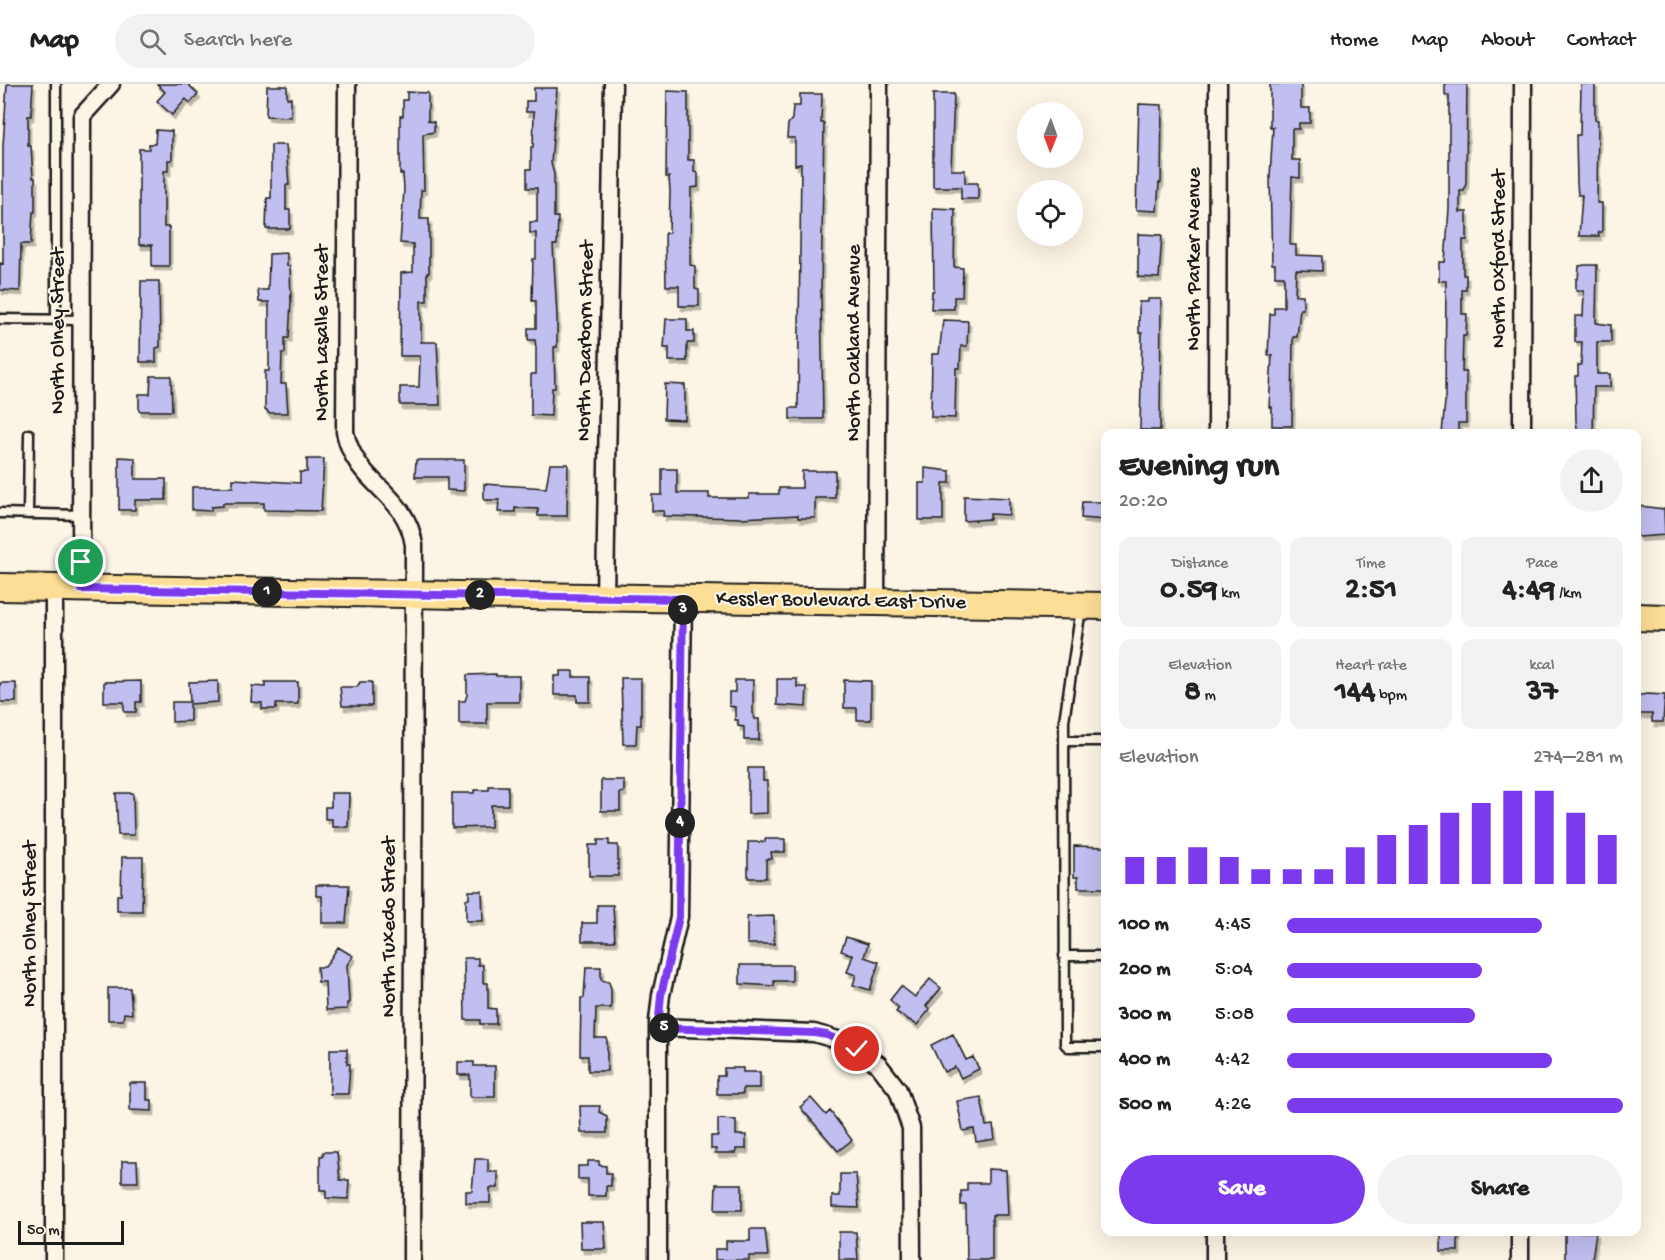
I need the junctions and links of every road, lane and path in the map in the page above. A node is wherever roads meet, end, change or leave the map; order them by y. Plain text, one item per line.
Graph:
1 (56, 84) edge
2 (111, 84) edge
3 (347, 84) edge
4 (613, 84) edge
5 (879, 84) edge
6 (1218, 84) edge
7 (1523, 84) edge
8 (0, 319) edge
9 (56, 320) junction
10 (81, 320) junction
11 (1217, 429) edge
12 (1522, 429) edge
13 (29, 434) dead end
14 (0, 513) edge
15 (28, 514) junction
16 (81, 515) junction
17 (0, 587) edge
18 (54, 588) junction
19 (81, 589) junction
20 (412, 594) junction
21 (605, 598) junction
22 (683, 599) junction
23 (876, 602) junction
24 (1094, 606) edge
25 (1641, 617) edge
26 (1665, 618) edge
27 (1064, 741) junction
28 (1101, 741) edge
29 (1064, 956) junction
30 (1101, 956) edge
31 (658, 1028) junction
32 (1101, 1047) edge
33 (1215, 1236) edge
34 (1520, 1236) edge
35 (54, 1260) edge
36 (412, 1260) edge
37 (658, 1260) edge
38 (912, 1260) edge
39 (1215, 1260) edge
40 (1520, 1260) edge

1 - 9 lane
2 - 10 street, North Olney Street
3 - 20 street, North Lasalle Street
4 - 21 street, North Dearborn Street
5 - 23 street, North Oakland Avenue
6 - 11 street, North Parker Avenue
7 - 12 street, North Oxford Street
8 - 9 lane
9 - 10 lane
10 - 16 street, North Olney Street
13 - 15 lane
14 - 15 lane
15 - 16 lane
16 - 19 street, North Olney Street
17 - 18 main road, Kessler Boulevard East Drive
18 - 19 main road, Kessler Boulevard East Drive
18 - 35 street, North Olney Street
19 - 20 main road, Kessler Boulevard East Drive
20 - 21 main road, Kessler Boulevard East Drive
20 - 36 street, North Tuxedo Street
21 - 22 main road, Kessler Boulevard East Drive
22 - 23 main road, Kessler Boulevard East Drive
22 - 31 street
23 - 24 main road, Kessler Boulevard East Drive
24 - 27 lane
25 - 26 main road
27 - 28 lane
27 - 29 lane
29 - 30 lane
29 - 32 lane
31 - 37 street
31 - 38 street
33 - 39 street
34 - 40 street

